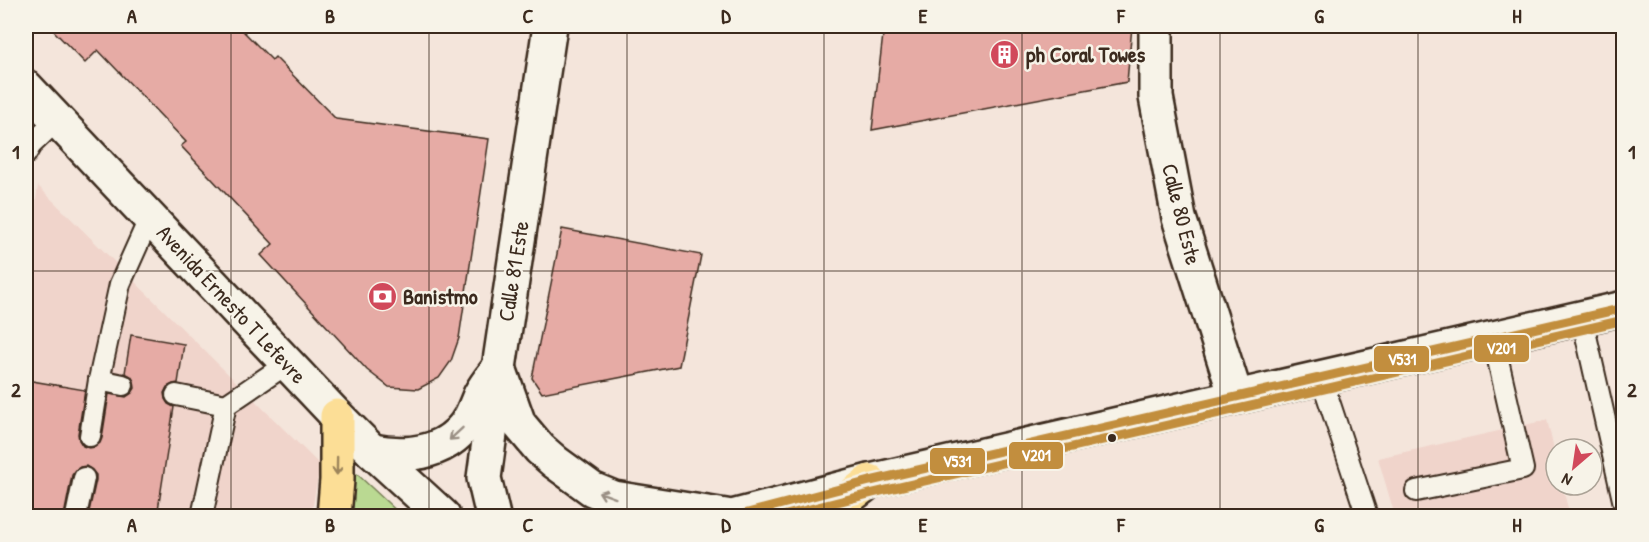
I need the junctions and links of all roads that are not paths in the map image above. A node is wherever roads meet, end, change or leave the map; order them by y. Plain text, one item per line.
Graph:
1 (550, 26) edge
2 (1156, 26) edge
3 (26, 87) edge
4 (57, 120) junction
5 (26, 154) edge
6 (150, 217) junction
7 (1623, 308) edge
8 (1582, 318) junction
9 (1493, 338) junction
10 (288, 363) junction
11 (498, 368) junction
12 (1321, 377) junction
13 (99, 380) junction
14 (123, 384) dead end
15 (176, 394) dead end
16 (1236, 396) junction
17 (226, 405) junction
18 (338, 416) junction
19 (90, 436) dead end
20 (1616, 440) edge
21 (372, 451) junction
22 (84, 477) dead end
23 (870, 480) junction
24 (1416, 491) dead end
25 (1623, 504) edge
26 (76, 516) edge
27 (202, 516) edge
28 (334, 516) edge
29 (443, 516) edge
30 (493, 516) edge
31 (726, 516) edge
32 (736, 516) edge
33 (824, 516) edge
34 (1367, 516) edge

1 - 11 main road, Calle 81 Este
2 - 16 main road, Calle 80 Este
3 - 4 main road, Avenida Ernesto T Lefevre
4 - 5 lane
4 - 6 main road, Avenida Ernesto T Lefevre
6 - 10 main road, Avenida Ernesto T Lefevre
6 - 13 lane
7 - 8 main road
8 - 9 main road
8 - 20 lane
9 - 12 main road
9 - 24 lane
10 - 17 lane
10 - 18 main road, Avenida Ernesto T Lefevre
11 -> 21 main road
11 - 30 main road, Calle 81 Este
31 -> 11 main road
12 - 16 main road
12 - 34 lane
13 - 14 lane
13 - 19 lane
15 - 17 lane
16 - 23 main road
17 - 27 lane
18 - 21 main road, Avenida Ernesto T Lefevre
18 -> 28 main road
20 - 25 lane
21 - 29 main road, Avenida Ernesto T Lefevre
22 - 26 lane
23 - 32 main road
23 - 33 main road

